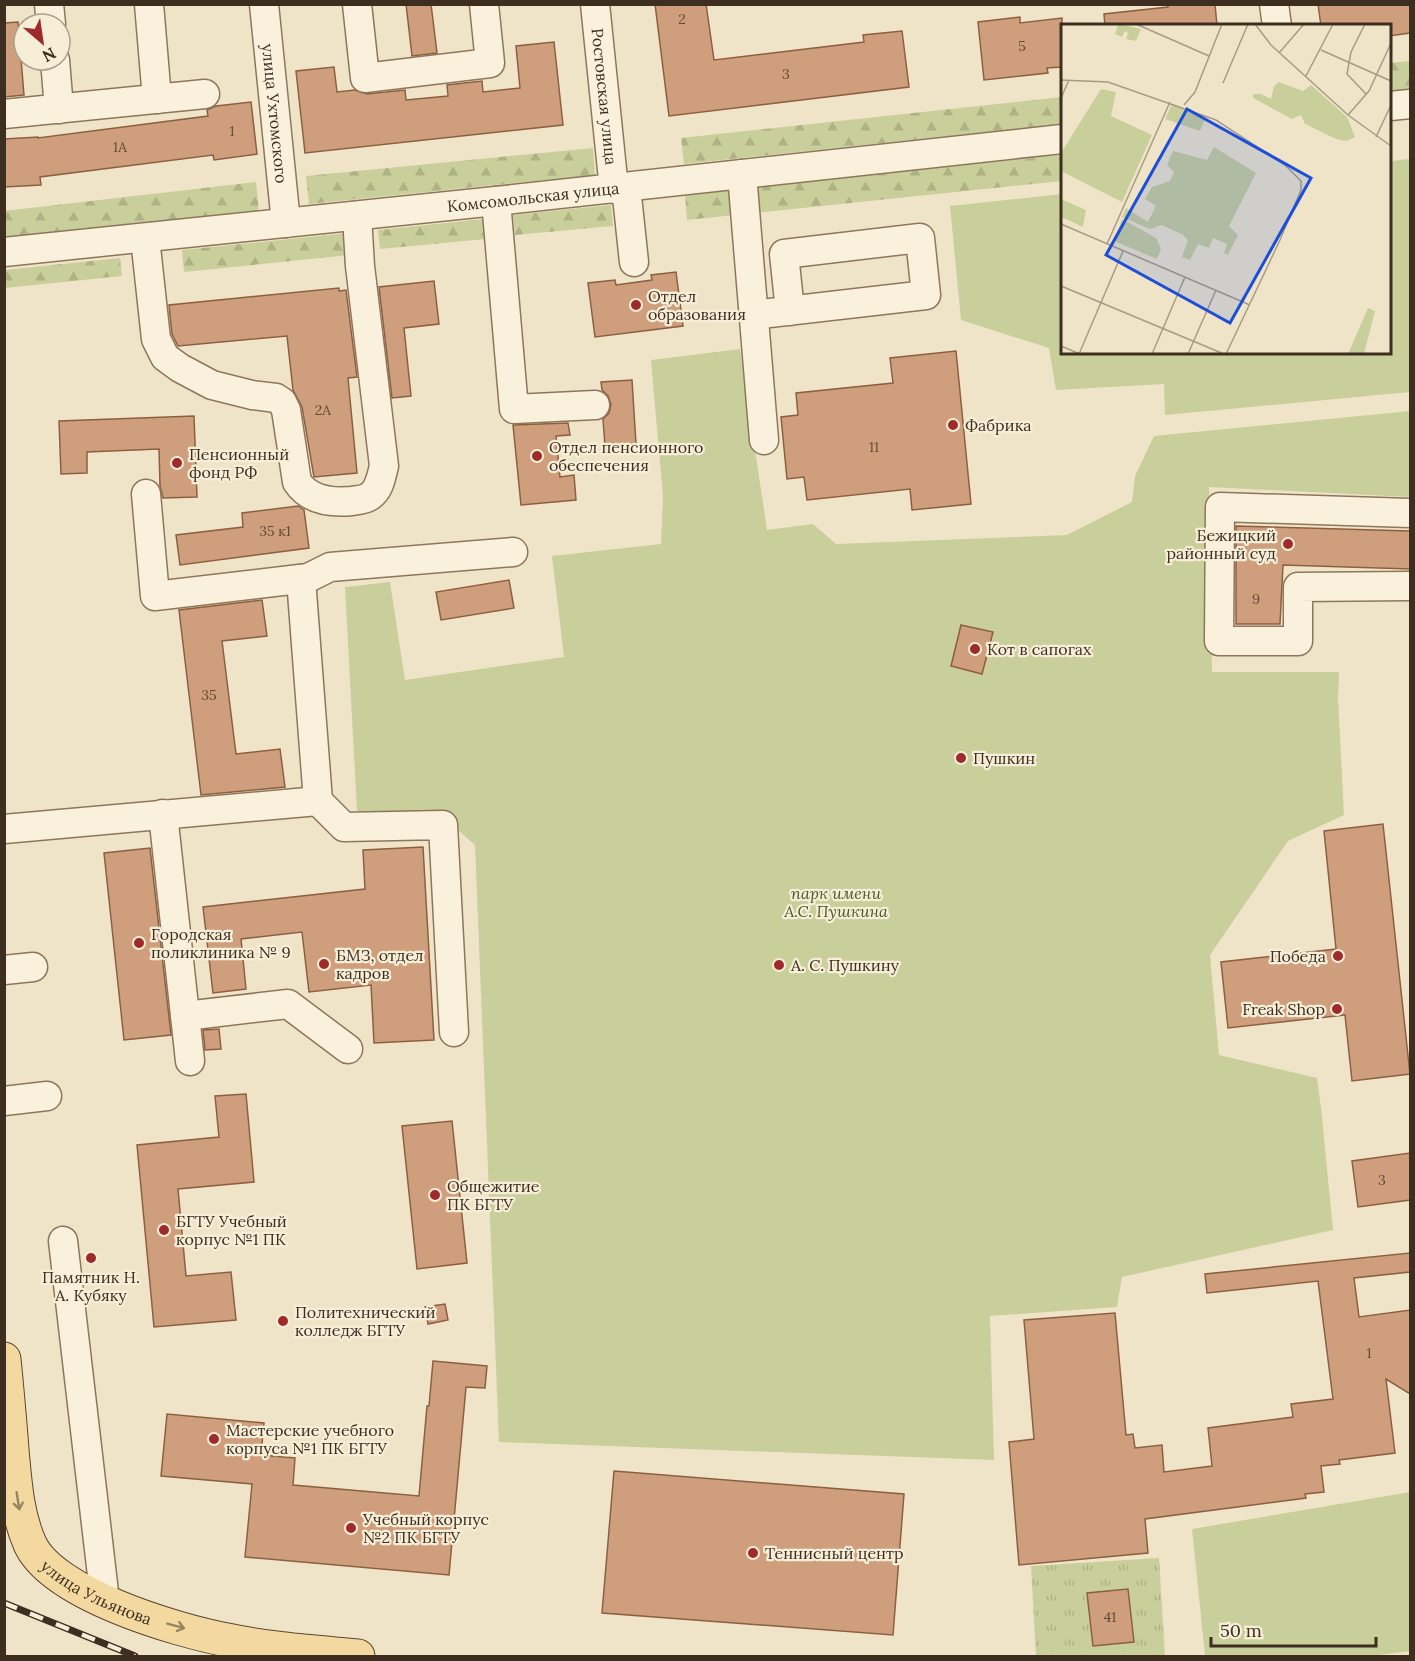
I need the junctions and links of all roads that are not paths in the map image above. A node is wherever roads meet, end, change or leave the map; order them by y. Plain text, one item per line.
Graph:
1 (149, 4) edge
2 (264, 4) edge
3 (357, 4) edge
4 (484, 4) edge
5 (595, 4) edge
6 (1274, 4) edge
7 (1277, 24) edge
8 (56, 72) edge
9 (205, 94) dead end
10 (157, 99) junction
11 (1410, 105) edge
12 (1391, 106) edge
13 (59, 109) junction
14 (4, 114) edge
15 (1061, 139) edge
16 (742, 174) junction
17 (620, 188) junction
18 (496, 201) junction
19 (357, 216) junction
20 (286, 223) junction
21 (145, 238) junction
22 (4, 252) edge
23 (633, 262) dead end
24 (790, 311) junction
25 (753, 315) junction
26 (595, 405) dead end
27 (764, 440) dead end
28 (146, 494) dead end
29 (1410, 513) edge
30 (513, 552) dead end
31 (301, 579) junction
32 (1410, 586) edge
33 (318, 801) junction
34 (163, 814) junction
35 (4, 830) edge
36 (33, 967) dead end
37 (4, 970) edge
38 (185, 1016) junction
39 (454, 1032) dead end
40 (348, 1049) dead end
41 (190, 1061) dead end
42 (47, 1096) dead end
43 (4, 1101) edge
44 (63, 1241) dead end
45 (4, 1359) edge
46 (105, 1601) junction
47 (358, 1656) edge

1 - 10 street
2 - 20 street, улица Ухтомского
3 - 4 street
5 - 17 street, Ростовская улица
6 - 7 street
8 - 13 street
9 - 10 street
10 - 13 street
11 - 12 street
13 - 14 street
15 - 16 street, Комсомольская улица
16 - 17 street, Комсомольская улица
16 - 25 street
17 - 18 street, Комсомольская улица
17 - 23 street, Ростовская улица
18 - 19 street, Комсомольская улица
18 - 26 street
19 - 20 street, Комсомольская улица
19 - 21 street
20 - 21 street, Комсомольская улица
21 - 22 street, Комсомольская улица
24 - 24 street
24 - 25 street
25 - 27 street
28 - 31 street
29 - 32 street
30 - 31 street
31 - 33 street
33 - 34 street
33 - 39 street
34 - 35 street
34 - 38 street
36 - 37 street
38 - 40 street
38 - 41 street
42 - 43 street
44 - 46 street
45 -> 46 main road, улица Ульянова
46 -> 47 main road, улица Ульянова

